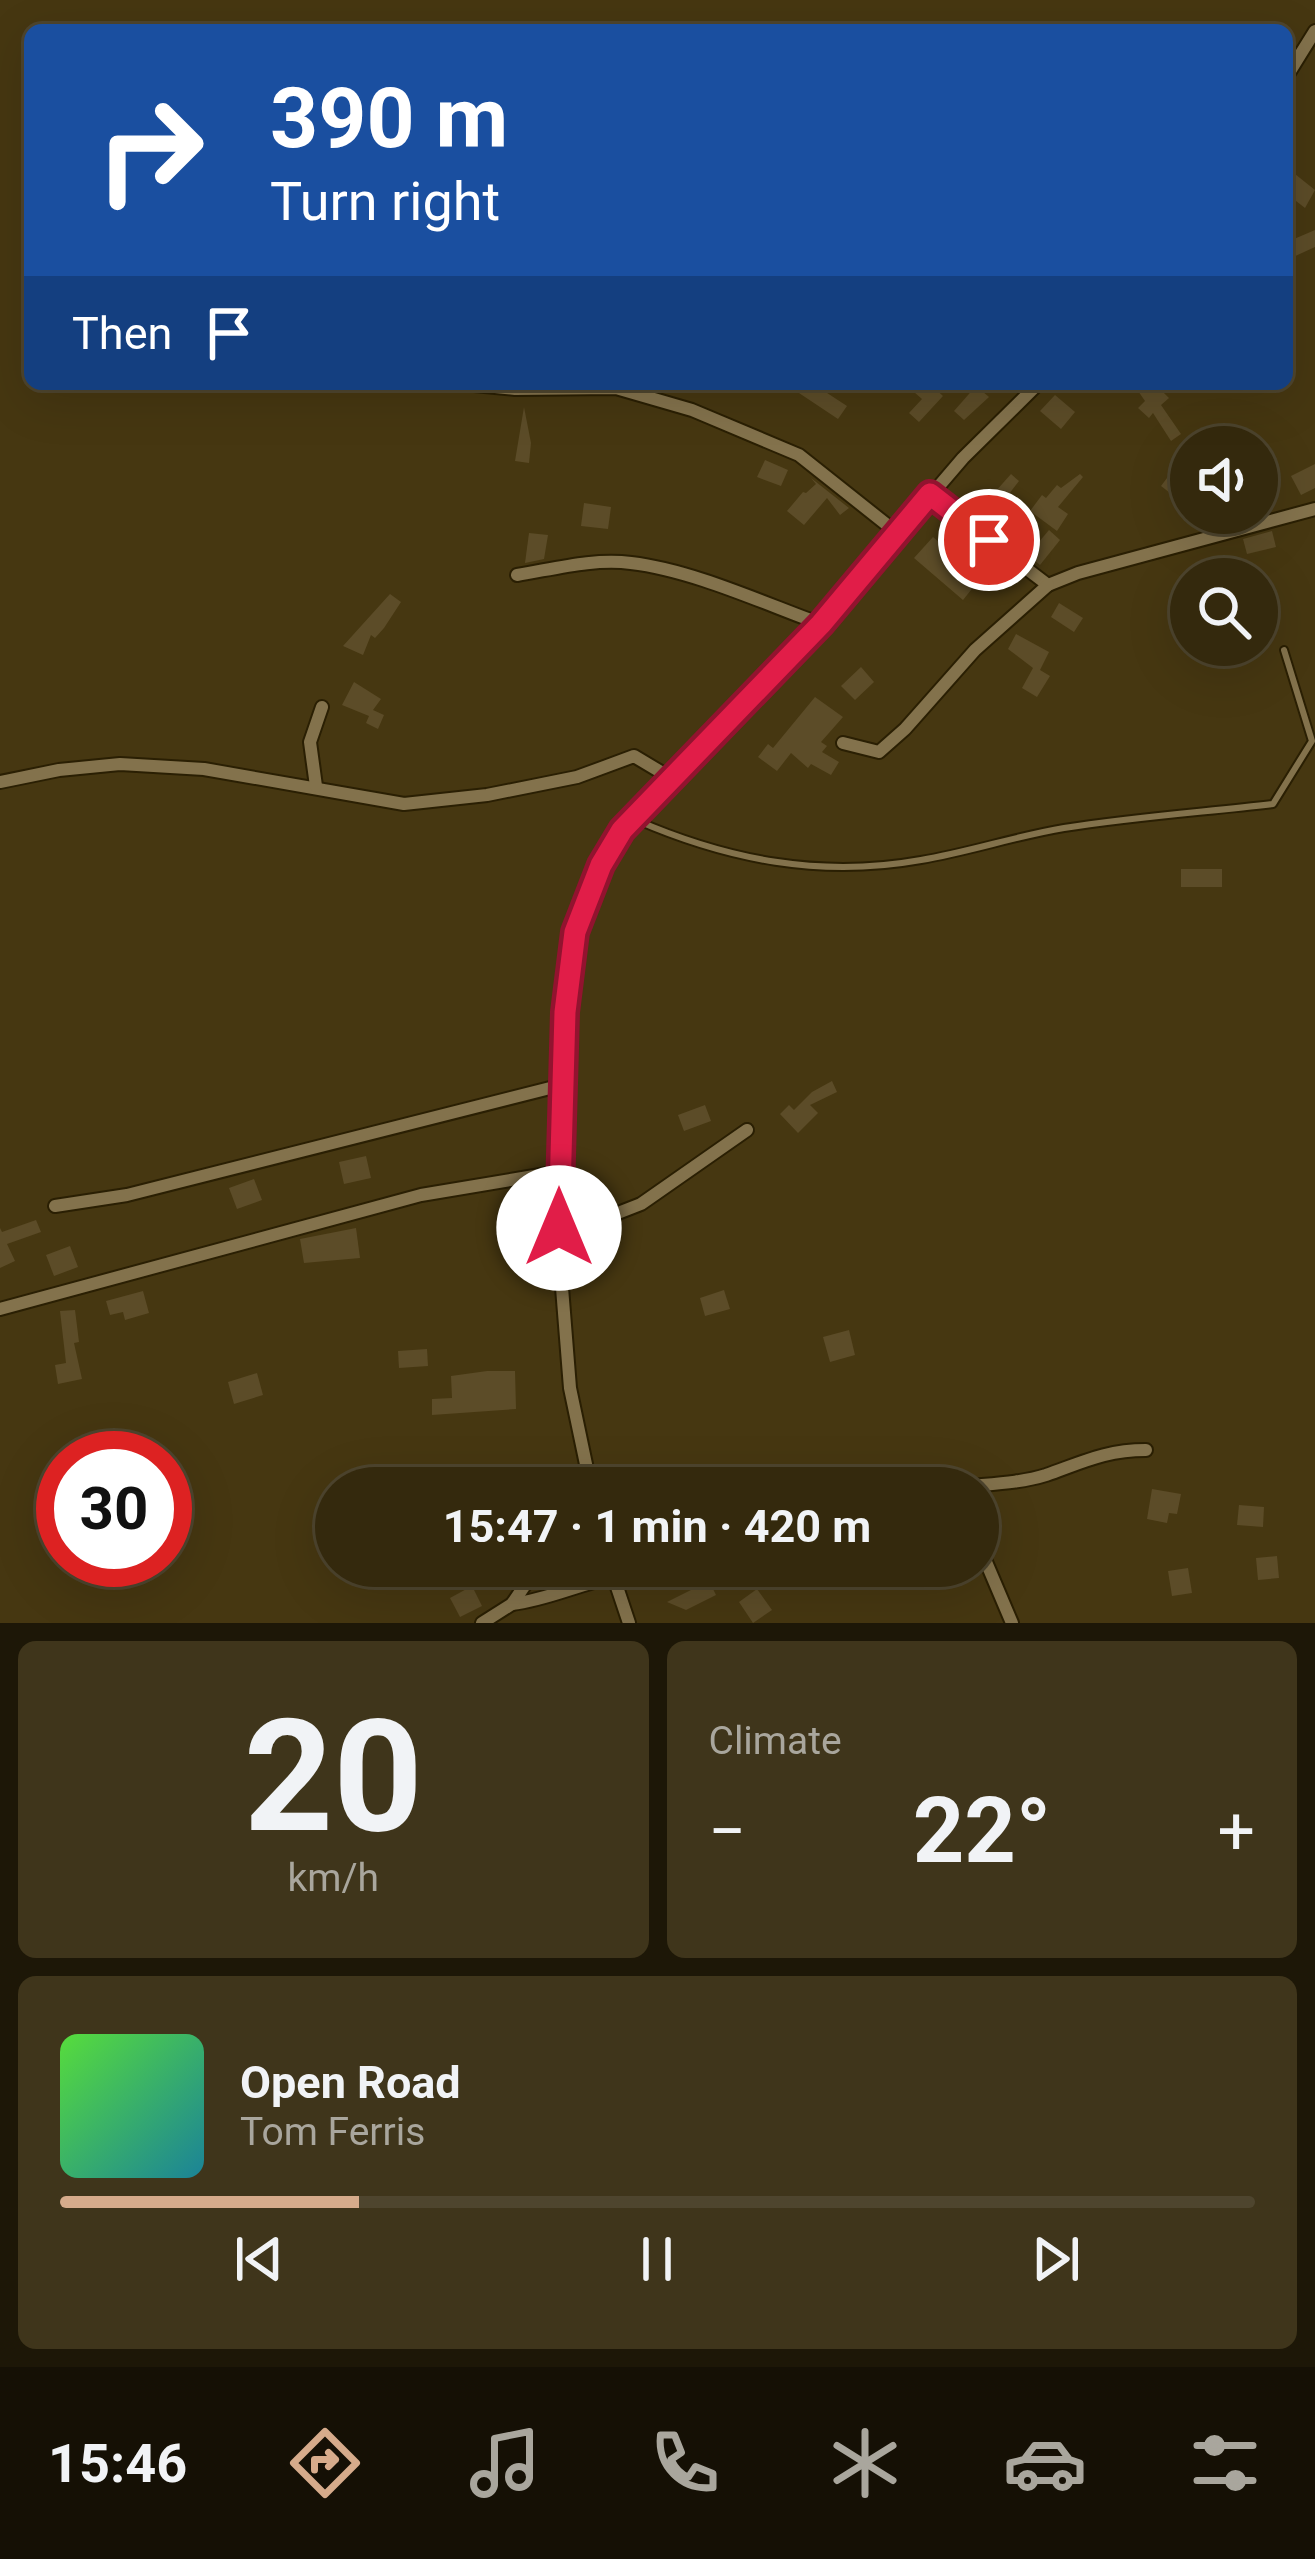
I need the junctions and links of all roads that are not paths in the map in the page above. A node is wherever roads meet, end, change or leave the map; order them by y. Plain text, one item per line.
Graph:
1 (1315, 32) edge
2 (1293, 67) edge
3 (623, 390) edge
4 (1033, 390) edge
5 (930, 494) junction
6 (1315, 509) edge
7 (896, 532) junction
8 (518, 575) dead end
9 (1048, 585) junction
10 (821, 624) junction
11 (1284, 650) dead end
12 (322, 707) dead end
13 (843, 742) dead end
14 (671, 778) junction
15 (0, 782) edge
16 (316, 786) junction
17 (632, 818) junction
18 (562, 1085) junction
19 (747, 1130) dead end
20 (558, 1172) junction
21 (55, 1207) dead end
22 (559, 1236) junction
23 (0, 1310) edge
24 (1147, 1450) dead end
25 (587, 1467) edge
26 (999, 1482) edge
27 (524, 1587) edge
28 (574, 1587) edge
29 (617, 1587) edge
30 (997, 1587) edge
31 (512, 1604) junction
32 (482, 1623) edge
33 (628, 1623) edge
34 (1012, 1623) edge

1 - 2 street
3 - 7 street
4 - 5 street
5 - 7 street
5 - 9 street
6 - 9 street
7 - 10 street
8 - 10 street
9 - 13 street
10 - 14 street
11 - 17 lane
12 - 16 street
14 - 16 street
14 - 17 street
15 - 16 street
17 - 18 street
18 - 20 street
18 - 21 street
19 - 22 street
20 - 22 street
20 - 23 street
22 - 25 street
24 - 26 street
27 - 31 street
28 - 31 street
29 - 33 street
30 - 34 street
31 - 32 street

